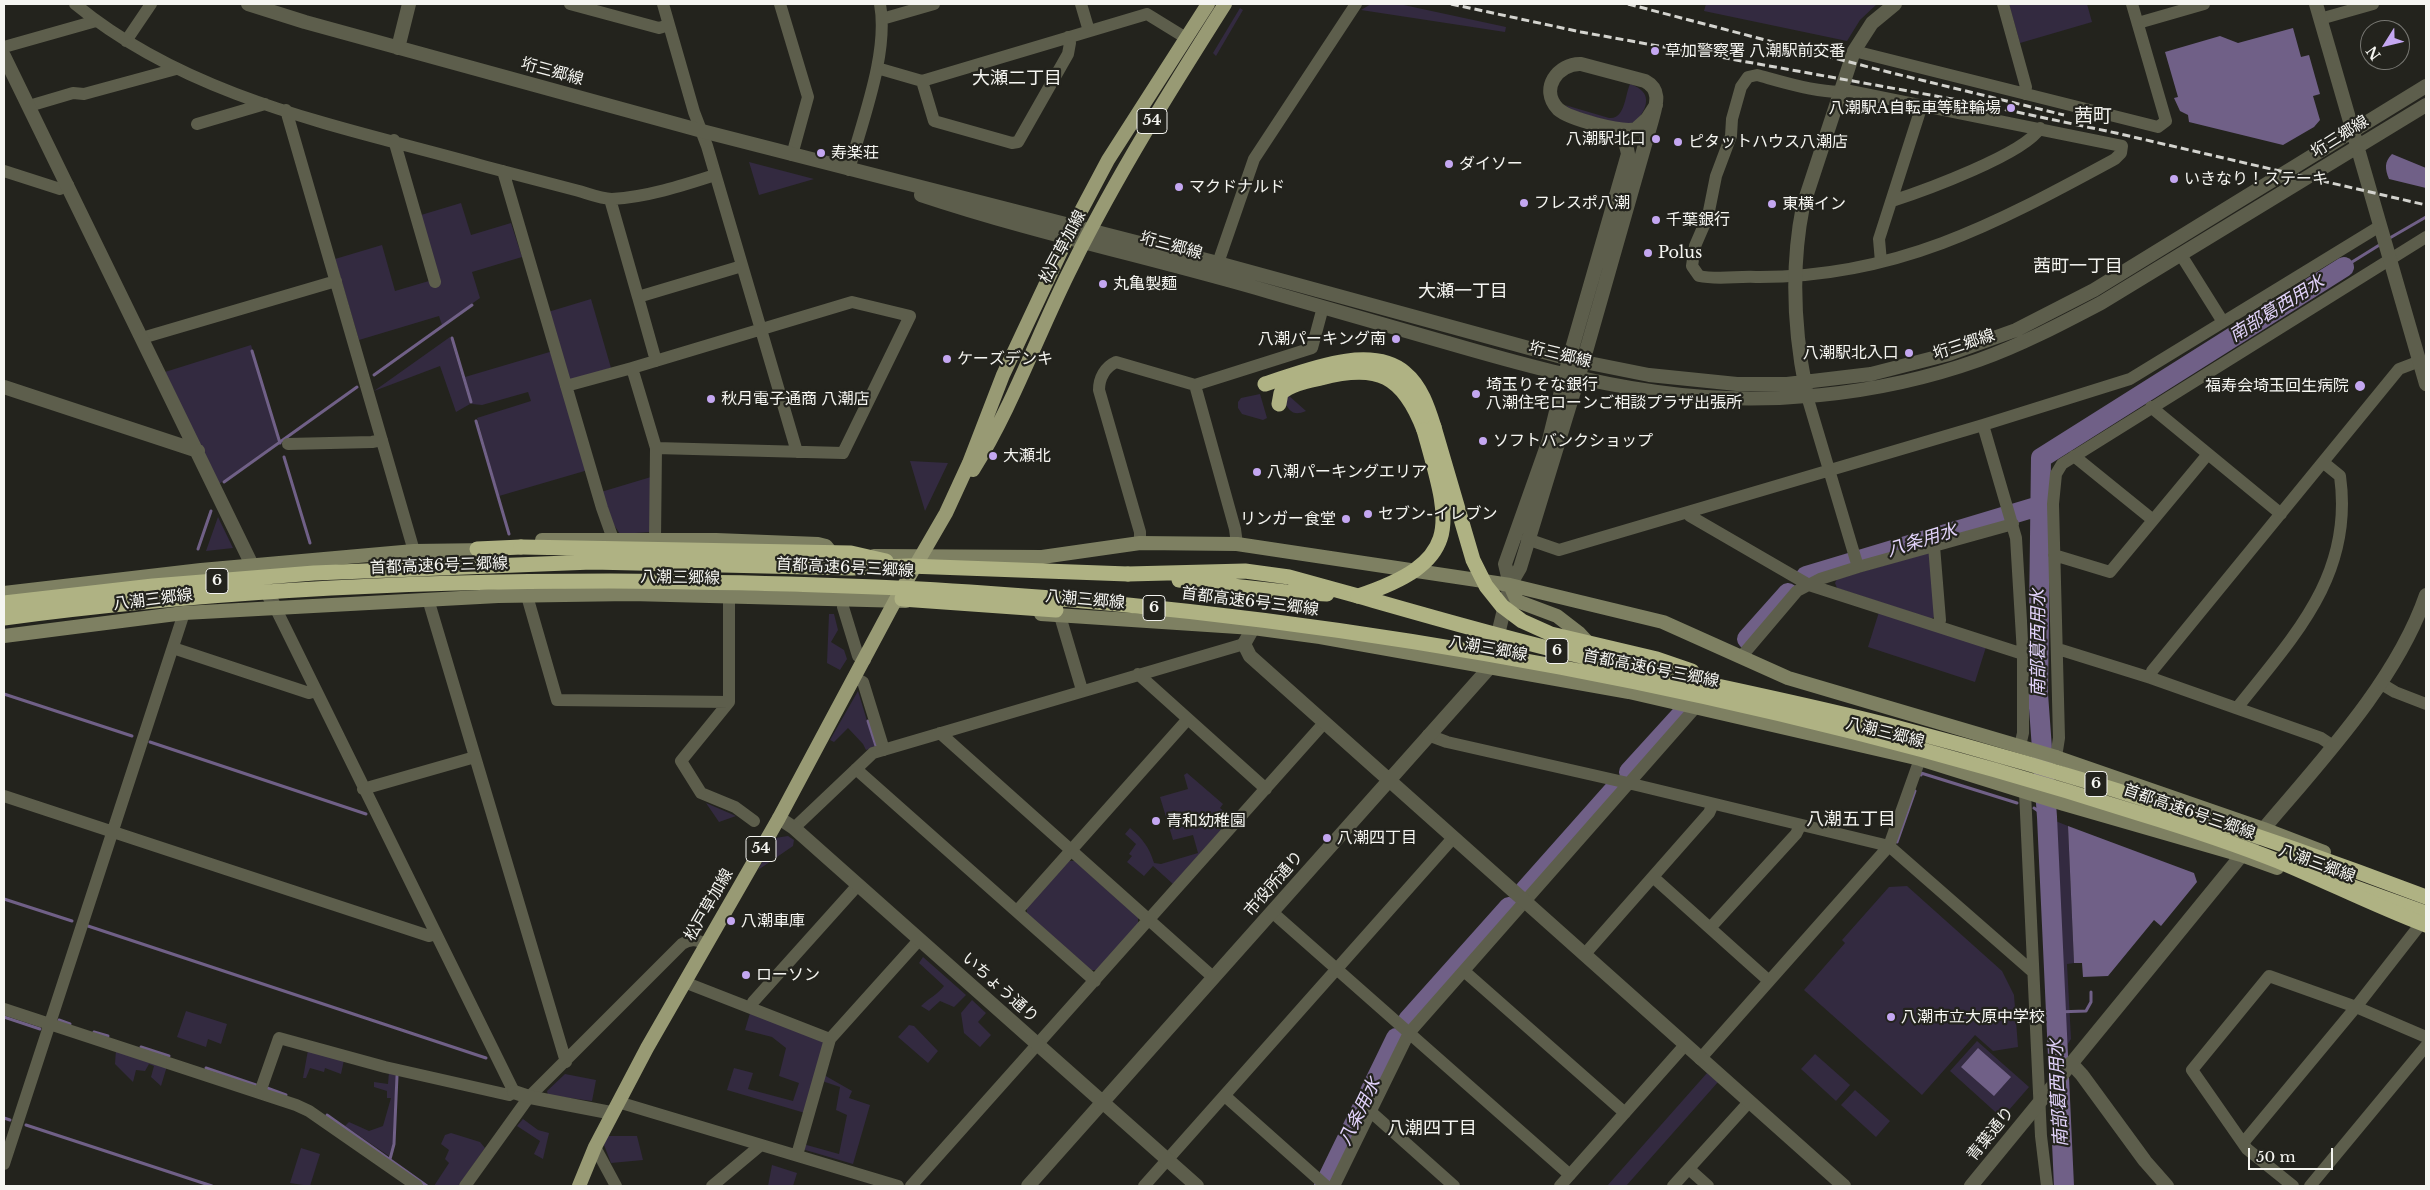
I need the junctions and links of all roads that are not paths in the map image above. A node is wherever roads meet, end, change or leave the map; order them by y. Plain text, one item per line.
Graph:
1 (75, 4) edge
2 (150, 4) edge
3 (248, 4) edge
4 (409, 4) edge
5 (570, 4) edge
6 (663, 4) edge
7 (780, 4) edge
8 (880, 4) edge
9 (934, 4) edge
10 (1081, 4) edge
11 (1208, 4) edge
12 (1225, 4) edge
13 (1356, 4) edge
14 (1895, 4) edge
15 (2003, 4) edge
16 (2132, 4) edge
17 (2204, 4) edge
18 (2316, 4) edge
19 (2373, 4) edge
20 (882, 19) junction
21 (2320, 19) junction
22 (96, 21) junction
23 (2138, 23) junction
24 (669, 25) junction
25 (1089, 31) junction
26 (1068, 37) junction
27 (1186, 38) junction
28 (126, 41) junction
29 (4, 47) edge
30 (398, 48) junction
31 (1854, 51) junction
32 (4, 56) edge
33 (876, 68) junction
34 (176, 69) junction
35 (922, 81) junction
36 (2426, 86) edge
37 (1839, 92) junction
38 (2025, 94) junction
39 (265, 104) junction
40 (1656, 105) junction
41 (1922, 105) junction
42 (2426, 105) edge
43 (28, 106) junction
44 (286, 110) junction
45 (196, 124) dead end
46 (1606, 126) junction
47 (2040, 128) junction
48 (702, 131) junction
49 (2354, 132) junction
50 (394, 140) junction
51 (2358, 147) junction
52 (792, 155) junction
53 (849, 170) junction
54 (4, 171) edge
55 (503, 171) junction
56 (715, 175) junction
57 (68, 185) junction
58 (610, 199) junction
59 (1892, 201) junction
60 (2380, 228) junction
61 (1070, 231) junction
62 (1088, 236) junction
63 (2426, 237) edge
64 (2181, 255) junction
65 (2389, 256) junction
66 (1881, 262) junction
67 (1218, 263) junction
68 (742, 266) junction
69 (1795, 277) junction
70 (336, 281) junction
71 (435, 282) dead end
72 (638, 296) junction
73 (1323, 307) junction
74 (2223, 322) junction
75 (760, 330) junction
76 (142, 338) junction
77 (1569, 359) junction
78 (656, 360) junction
79 (2420, 361) junction
80 (1583, 362) junction
81 (632, 368) junction
82 (1572, 377) junction
83 (1265, 384) dead end
84 (2426, 384) edge
85 (1195, 385) junction
86 (4, 386) edge
87 (566, 386) junction
88 (1806, 389) junction
89 (1279, 404) dead end
90 (2151, 407) junction
91 (1983, 425) junction
92 (1429, 428) junction
93 (382, 440) junction
94 (288, 444) dead end
95 (656, 448) junction
96 (198, 451) junction
97 (796, 452) junction
98 (2208, 454) junction
99 (2074, 456) junction
100 (2324, 463) junction
101 (1829, 471) junction
102 (1688, 512) junction
103 (946, 513) junction
104 (2281, 514) junction
105 (2011, 517) junction
106 (2153, 520) junction
107 (613, 539) junction
108 (655, 540) junction
109 (1527, 540) junction
110 (1140, 543) junction
111 (1237, 544) junction
112 (1934, 546) junction
113 (478, 549) junction
114 (414, 551) junction
115 (2054, 555) junction
116 (834, 556) junction
117 (922, 557) junction
118 (252, 566) junction
119 (910, 566) junction
120 (1858, 568) junction
121 (1510, 585) junction
122 (1809, 585) junction
123 (4, 594) edge
124 (527, 596) junction
125 (1358, 596) junction
126 (2426, 596) edge
127 (729, 597) junction
128 (4, 598) edge
129 (428, 599) junction
130 (895, 601) junction
131 (4, 602) edge
132 (275, 607) junction
133 (843, 607) dead end
134 (184, 613) junction
135 (1060, 616) junction
136 (4, 618) edge
137 (82, 626) junction
138 (1938, 626) junction
139 (1253, 628) junction
140 (4, 636) edge
141 (1244, 644) junction
142 (173, 648) junction
143 (2058, 648) junction
144 (2023, 654) junction
145 (1741, 657) junction
146 (865, 660) junction
147 (1490, 666) junction
148 (1138, 674) junction
149 (855, 678) junction
150 (2151, 678) junction
151 (2380, 683) junction
152 (1082, 690) junction
153 (315, 691) junction
154 (1629, 692) junction
155 (1760, 694) junction
156 (728, 702) junction
157 (2426, 704) edge
158 (1696, 707) junction
159 (2237, 708) junction
160 (1187, 720) junction
161 (1324, 723) junction
162 (940, 732) junction
163 (1428, 735) junction
164 (2020, 746) junction
165 (2333, 746) junction
166 (884, 750) junction
167 (475, 757) junction
168 (2056, 757) junction
169 (1920, 759) junction
170 (856, 769) junction
171 (1388, 780) junction
172 (1628, 783) junction
173 (363, 789) junction
174 (1266, 789) junction
175 (2026, 792) junction
176 (4, 796) edge
177 (1713, 804) junction
178 (779, 818) junction
179 (754, 821) dead end
180 (1800, 826) junction
181 (794, 828) junction
182 (2264, 829) junction
183 (112, 832) junction
184 (1453, 838) junction
185 (1889, 846) junction
186 (1071, 851) junction
187 (2241, 855) junction
188 (1653, 877) junction
189 (858, 885) junction
190 (2426, 891) edge
191 (2426, 897) edge
192 (1524, 902) junction
193 (1017, 911) junction
194 (1272, 912) junction
195 (1149, 920) junction
196 (2425, 920) edge
197 (1710, 928) junction
198 (434, 934) junction
199 (919, 940) junction
200 (707, 944) junction
201 (1584, 955) junction
202 (1337, 970) junction
203 (1464, 970) junction
204 (2033, 972) junction
205 (1214, 978) junction
206 (1095, 981) junction
207 (1769, 981) junction
208 (684, 982) junction
209 (2356, 1007) junction
210 (752, 1008) junction
211 (4, 1009) edge
212 (50, 1024) junction
213 (1409, 1033) junction
214 (2426, 1037) edge
215 (830, 1039) junction
216 (1037, 1044) junction
217 (1685, 1045) junction
218 (2426, 1046) edge
219 (1700, 1059) junction
220 (566, 1062) junction
221 (2071, 1063) junction
222 (260, 1092) junction
223 (514, 1092) junction
224 (1225, 1096) junction
225 (529, 1098) junction
226 (1749, 1102) junction
227 (1102, 1103) junction
228 (2039, 1103) junction
229 (615, 1108) junction
230 (1371, 1112) junction
231 (1625, 1113) junction
232 (2243, 1143) junction
233 (761, 1144) junction
234 (595, 1147) junction
235 (797, 1155) junction
236 (1168, 1160) junction
237 (4, 1164) edge
238 (1689, 1169) junction
239 (1570, 1175) junction
240 (881, 1184) edge
241 (1324, 1184) edge
242 (417, 1186) edge
243 (465, 1186) edge
244 (580, 1186) edge
245 (616, 1186) edge
246 (712, 1186) edge
247 (898, 1186) edge
248 (911, 1186) edge
249 (1028, 1186) edge
250 (1144, 1186) edge
251 (1197, 1186) edge
252 (1334, 1186) edge
253 (1454, 1186) edge
254 (1560, 1186) edge
255 (1673, 1186) edge
256 (1708, 1186) edge
257 (1844, 1186) edge
258 (1971, 1186) edge
259 (2047, 1186) edge
260 (2166, 1186) edge
261 (2293, 1186) edge
262 (2310, 1186) edge

1 - 22 street
2 - 28 street
3 - 30 street, 垳三郷線
4 - 30 street
5 - 24 street
6 - 24 street
7 - 52 street
8 - 20 street
9 - 20 street
10 - 25 street
11 - 27 main road, 松戸草加線 / 54
12 - 62 main road, 松戸草加線 / 54
13 - 67 street
14 - 31 street
15 - 38 street
16 - 23 street
17 - 23 street
18 - 21 street
19 - 21 street
20 - 33 street
21 - 49 street
22 - 28 street
22 - 29 street
23 - 38 street
24 - 48 street
25 - 26 street
25 - 27 street
26 - 35 street
26 - 35 street
27 - 61 main road, 松戸草加線 / 54
28 - 34 street
30 - 48 street, 垳三郷線
31 - 37 street
31 - 38 street
32 - 43 street
33 - 35 street
33 - 53 street
34 - 39 street
34 - 43 street
36 - 49 street, 垳三郷線
37 - 41 street
37 - 69 street
37 - 69 street
39 - 44 street
39 - 45 street
40 - 46 street
40 - 46 street
40 - 80 street
41 - 47 street
41 - 59 street
42 - 51 street, 垳三郷線
43 - 57 street
44 - 50 street
44 - 70 street
46 - 77 street
47 - 59 street
47 - 66 street
48 - 52 street, 垳三郷線
48 - 56 street
49 - 51 street
49 - 88 street, 垳三郷線
50 - 55 street
50 - 71 street
51 - 60 street
51 - 64 street, 垳三郷線
52 - 53 street, 垳三郷線
53 - 61 street, 垳三郷線
54 - 57 street
55 - 58 street
55 - 87 street
56 - 58 street
56 - 68 street
57 - 76 street
58 - 72 street
59 - 66 street
60 - 65 street
60 - 74 street
61 - 62 street, 垳三郷線
61 - 103 main road, 松戸草加線 / 54
62 - 67 street, 垳三郷線
62 - 73 street, 垳三郷線
62 - 103 main road, 松戸草加線 / 54
63 - 65 street
64 - 74 street
64 - 88 street, 垳三郷線
65 - 79 street
65 - 90 street
66 - 69 street
67 - 77 street, 垳三郷線
68 - 72 street
68 - 75 street
69 - 88 street
70 - 76 street
70 - 93 street
72 - 78 street
73 - 82 street, 垳三郷線
73 - 85 street
74 - 91 street
75 - 78 street
75 - 97 street
75 - 97 street
76 - 96 street
77 - 80 street, 垳三郷線
77 - 82 street
78 - 81 street
79 - 84 street
79 - 100 street
80 - 82 street
80 - 88 street, 垳三郷線
81 - 87 street
81 - 95 street
82 - 88 street, 垳三郷線
82 - 109 street
82 - 121 street
83 - 92 highway
85 - 110 street
85 - 111 street
86 - 96 street
87 - 107 street
88 - 101 street
89 - 92 highway
90 - 98 street
90 - 99 street
91 - 101 street
91 - 105 street
92 - 125 highway, bridge
92 - 155 highway, bridge
93 - 94 street
93 - 114 street
95 - 97 street
95 - 108 street
96 - 118 street
98 - 104 street
98 - 106 street
99 - 106 street
99 - 115 street
100 - 104 street
100 - 159 street
101 - 102 street
101 - 120 street
102 - 109 street
102 - 122 street
103 - 117 main road, 松戸草加線 / 54
104 - 150 street
105 - 112 street
105 - 144 street
106 - 115 street
107 - 108 main road, 八潮三郷線
107 - 113 main road, 八潮三郷線
108 - 116 main road, 八潮三郷線
109 - 121 street
110 - 111 main road, 八潮三郷線
110 - 117 main road, 八潮三郷線
111 - 121 main road, 八潮三郷線
112 - 120 street
112 - 138 street
113 - 114 main road, 八潮三郷線
113 - 116 main road, 八潮三郷線
113 - 119 highway, bridge
114 - 118 main road, 八潮三郷線
115 - 143 street
116 - 117 main road, 八潮三郷線
117 - 130 main road, 松戸草加線 / 54
118 - 123 main road, 八潮三郷線
118 - 132 street
119 - 125 highway, 首都高速6号三郷線 / 6, bridge
119 - 131 highway, 首都高速6号三郷線 / 6, bridge
120 - 122 street
121 - 145 main road, 八潮三郷線
121 - 147 street, 市役所通り
121 - 154 main road
122 - 138 street
122 - 145 street
124 - 127 main road, 八潮三郷線
124 - 129 main road, 八潮三郷線
124 - 156 street
125 - 155 highway, 首都高速6号三郷線 / 6, bridge
126 - 151 street, 青葉通り
127 - 130 main road, 八潮三郷線
127 - 156 street
128 - 137 main road
129 - 132 main road, 八潮三郷線
129 - 167 street
130 - 135 main road, 八潮三郷線
130 - 146 main road, 松戸草加線 / 54
132 - 134 main road, 八潮三郷線
132 - 153 street
133 - 146 street
134 - 137 main road, 八潮三郷線
134 - 142 street
135 - 139 main road, 八潮三郷線
135 - 152 street
136 - 196 highway, 首都高速6号三郷線 / 6, bridge
137 - 140 main road, 八潮三郷線
138 - 144 street
139 - 141 street
139 - 147 main road, 八潮三郷線
141 - 148 street
141 - 161 street
142 - 153 street
142 - 183 street
143 - 150 street
143 - 168 street
144 - 164 street
145 - 164 main road, 八潮三郷線
146 - 149 main road, 松戸草加線 / 54
147 - 154 main road, 八潮三郷線
147 - 163 street, 市役所通り
148 - 152 street
148 - 160 street
149 - 166 street
149 - 178 main road, 松戸草加線 / 54
150 - 159 street
151 - 157 street
151 - 165 street, 青葉通り
152 - 162 street
153 - 173 street
154 - 158 main road, 八潮三郷線
155 - 191 highway, 首都高速6号三郷線 / 6, bridge
156 - 179 street
158 - 169 main road, 八潮三郷線
158 - 172 street
159 - 165 street
160 - 174 street
160 - 186 street
161 - 171 street
161 - 174 street
162 - 166 street
162 - 186 street
163 - 171 street, 市役所通り
163 - 172 street
164 - 168 main road, 八潮三郷線
165 - 182 street, 青葉通り
166 - 170 street
167 - 173 street
167 - 220 street
168 - 182 main road, 八潮三郷線, bridge
169 - 175 main road, 八潮三郷線
169 - 185 street
170 - 181 street
170 - 193 street
171 - 184 street
171 - 194 street, 市役所通り
172 - 177 street
172 - 192 street
173 - 198 street
174 - 195 street
175 - 187 main road, 八潮三郷線
175 - 204 street
176 - 183 street
177 - 180 street
177 - 188 street
178 - 181 street, いちょう通り
178 - 200 main road, 松戸草加線 / 54
180 - 185 street
180 - 197 street
181 - 189 street, いちょう通り
182 - 187 street, 青葉通り
182 - 190 main road, 八潮三郷線, bridge
183 - 198 street
183 - 212 street
184 - 192 street
184 - 202 street
185 - 204 street
185 - 207 street
186 - 193 street
186 - 195 street
187 - 196 main road, 八潮三郷線
187 - 221 street, 青葉通り
188 - 197 street
188 - 201 street
189 - 199 street, いちょう通り
189 - 210 street
192 - 201 street
192 - 203 street
193 - 206 street
194 - 202 street
194 - 205 street, 市役所通り
195 - 205 street
195 - 206 street
196 - 209 street
197 - 207 street
198 - 223 street
199 - 215 street
199 - 216 street, いちょう通り
200 - 208 main road, 松戸草加線 / 54
200 - 220 street
201 - 217 street
202 - 213 street
202 - 224 street
203 - 213 street
203 - 231 street
204 - 228 street
205 - 227 street, 市役所通り
206 - 216 street
207 - 219 street
208 - 210 street
208 - 229 main road, 松戸草加線 / 54
209 - 214 street
209 - 232 street
209 - 232 street
210 - 215 street
211 - 212 street
212 - 222 street
212 - 237 street
213 - 230 street
213 - 239 street
215 - 235 street
216 - 227 street, いちょう通り
216 - 248 street
217 - 219 street
217 - 231 street
218 - 262 street
219 - 226 street
220 - 225 street
221 - 228 street, 青葉通り
221 - 260 street
222 - 223 street
222 - 242 street
223 - 225 street
224 - 236 street
224 - 241 street
225 - 229 street
225 - 243 street
226 - 238 street
226 - 257 street
227 - 236 street, いちょう通り
227 - 249 street, 市役所通り
228 - 258 street, 青葉通り
228 - 259 street
229 - 233 street
229 - 234 main road, 松戸草加線 / 54
230 - 252 street
230 - 253 street
231 - 239 street
232 - 261 street
233 - 235 street
233 - 246 street
234 - 244 main road, 松戸草加線 / 54
234 - 245 street
235 - 240 street
236 - 250 street
236 - 251 street, いちょう通り
238 - 255 street
238 - 256 street
239 - 254 street
240 - 247 street

